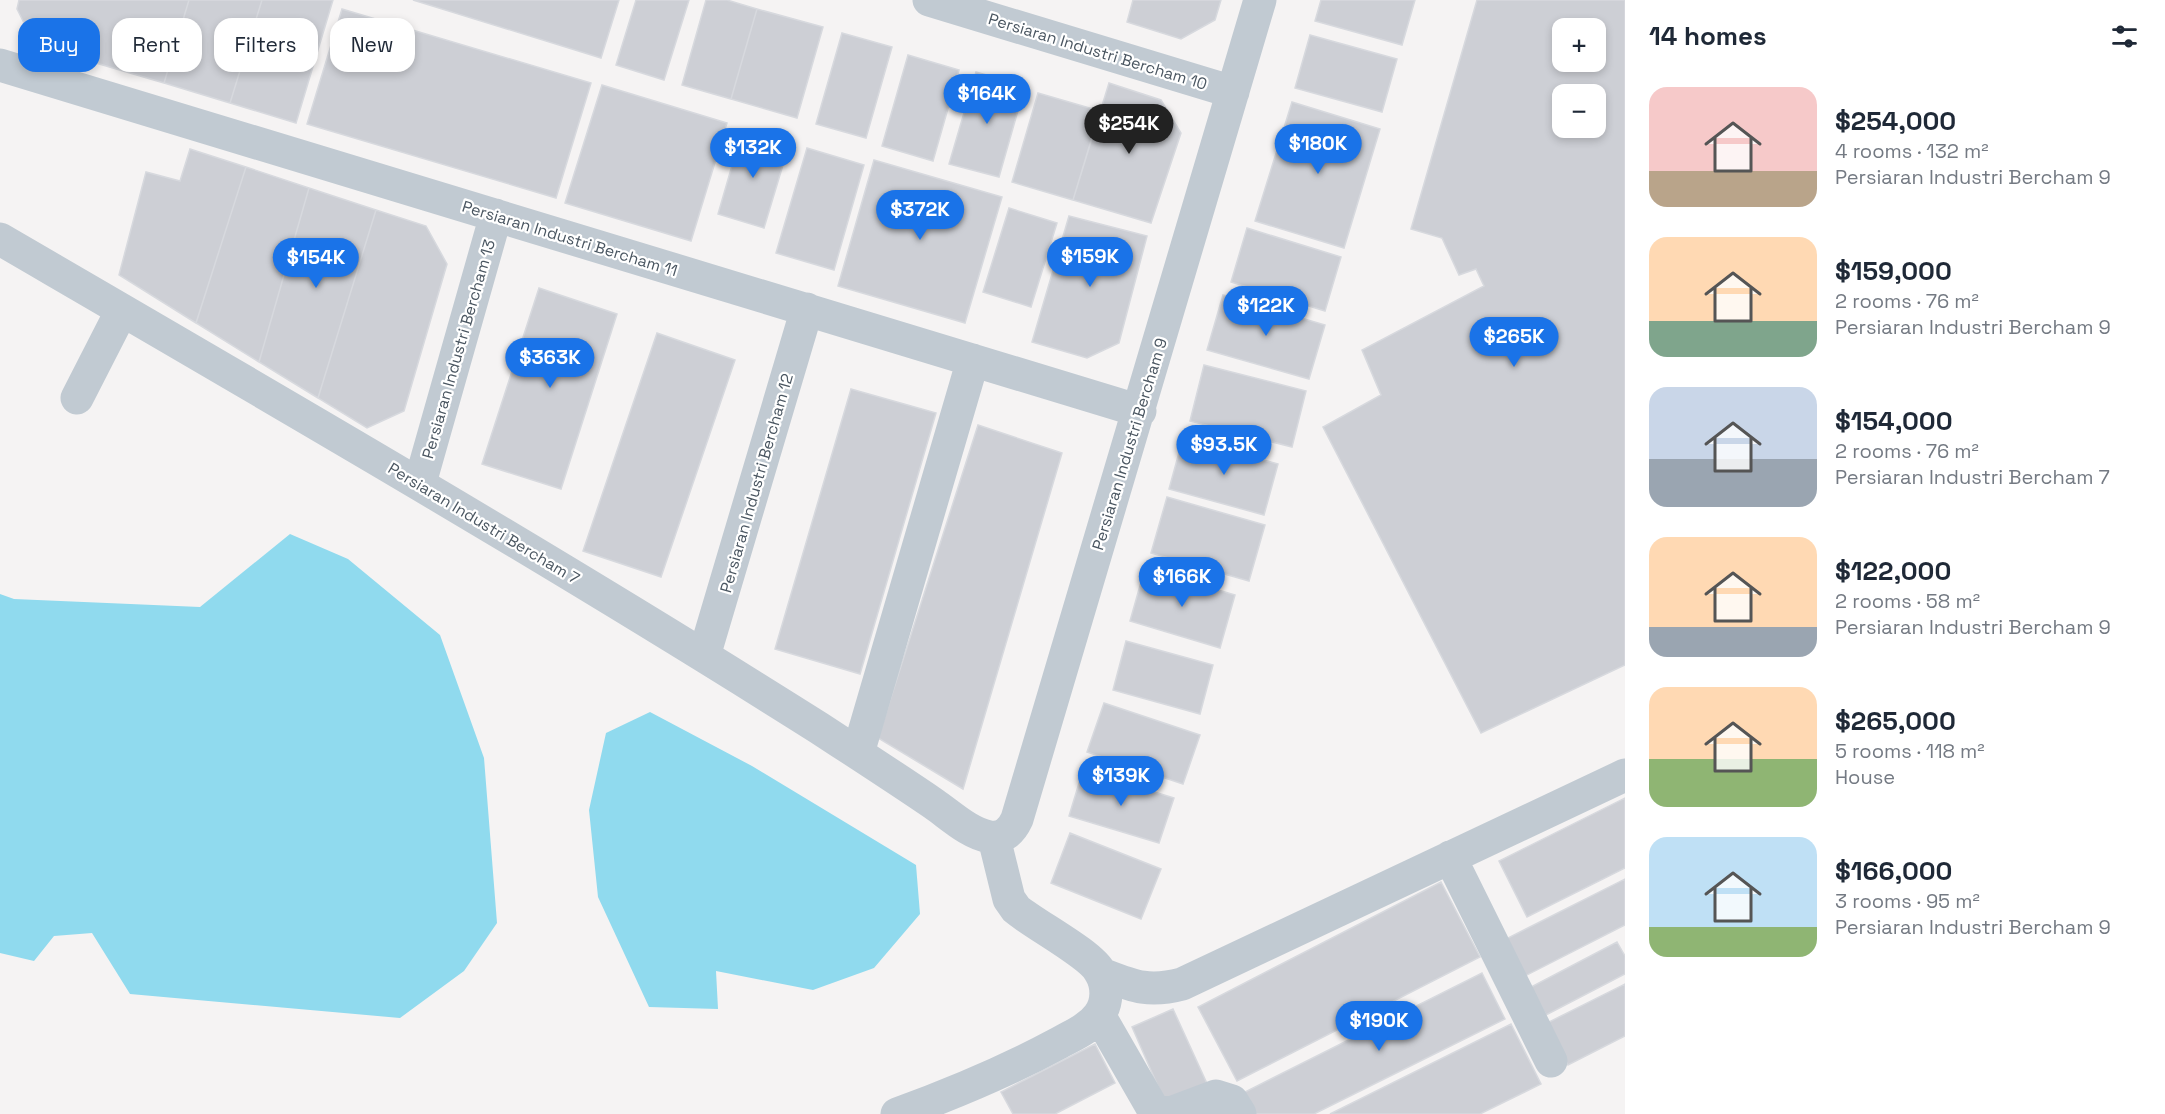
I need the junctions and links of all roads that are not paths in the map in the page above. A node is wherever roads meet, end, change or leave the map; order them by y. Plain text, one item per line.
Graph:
1 (929, 0) edge
2 (1260, 0) edge
3 (0, 65) edge
4 (1233, 92) junction
5 (496, 215) junction
6 (0, 239) edge
7 (807, 309) junction
8 (122, 310) junction
9 (973, 360) junction
10 (77, 398) dead end
11 (1140, 411) junction
12 (420, 483) junction
13 (704, 656) junction
14 (858, 753) junction
15 (1625, 775) edge
16 (994, 838) junction
17 (1450, 857) junction
18 (1102, 974) junction
19 (1099, 1016) junction
20 (1551, 1061) dead end
21 (897, 1114) edge
22 (1240, 1114) edge

1 - 4 street, Persiaran Industri Bercham 10
2 - 4 street, Persiaran Industri Bercham 9
3 - 5 street, Persiaran Industri Bercham 11
4 - 11 street, Persiaran Industri Bercham 9
5 - 7 street, Persiaran Industri Bercham 11
5 - 12 street, Persiaran Industri Bercham 13
6 - 8 street, Persiaran Industri Bercham 7
7 - 9 street, Persiaran Industri Bercham 11
7 - 13 street, Persiaran Industri Bercham 12
8 - 10 street
8 - 12 street, Persiaran Industri Bercham 7
9 - 11 street, Persiaran Industri Bercham 11
9 - 14 street
11 - 16 street, Persiaran Industri Bercham 9
12 - 13 street, Persiaran Industri Bercham 7
13 - 14 street, Persiaran Industri Bercham 7
14 - 16 street, Persiaran Industri Bercham 7
15 - 17 street
16 - 18 street
17 - 18 street
17 - 20 street
18 - 19 street
19 - 21 street
19 - 22 street

